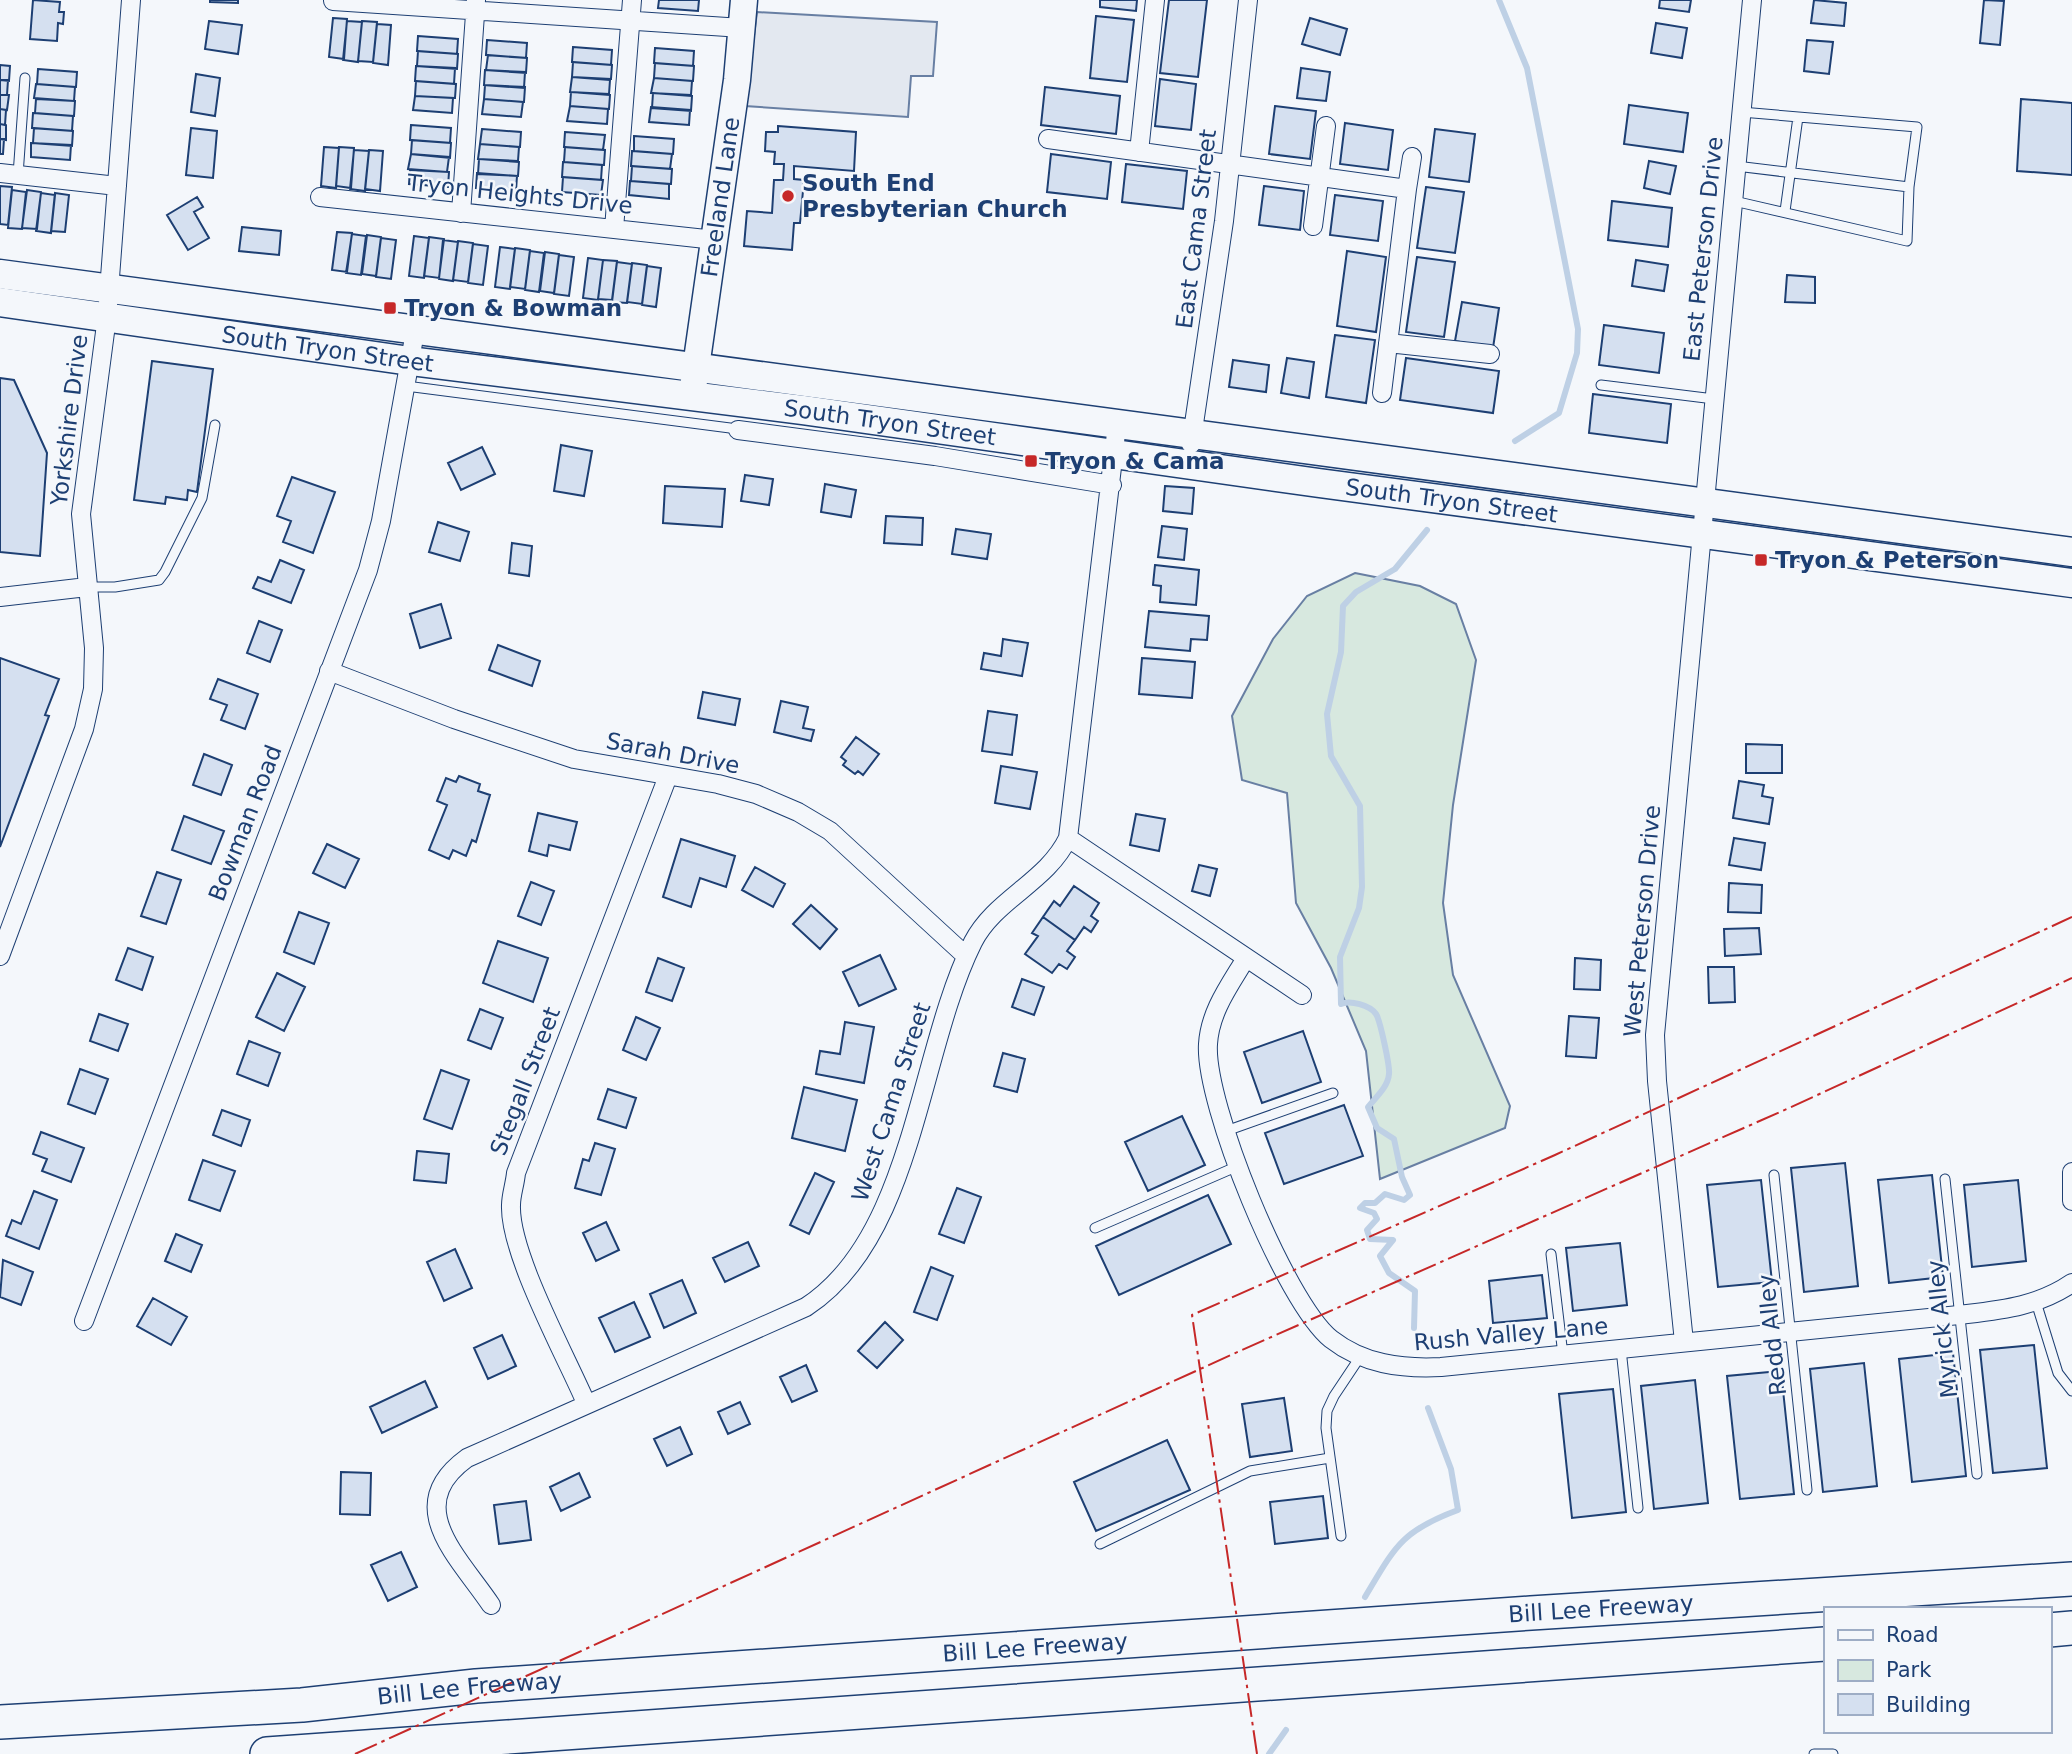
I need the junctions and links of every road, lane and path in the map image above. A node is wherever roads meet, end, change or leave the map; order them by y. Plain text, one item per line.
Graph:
1 (131, 0) edge
2 (632, 0) edge
3 (744, 0) edge
4 (1155, 0) edge
5 (1248, 0) edge
6 (1752, 0) edge
7 (333, 1) edge
8 (476, 5) edge
9 (630, 21) junction
10 (742, 28) junction
11 (25, 78) dead end
12 (1741, 112) junction
13 (1797, 117) junction
14 (1326, 125) dead end
15 (1048, 139) dead end
16 (1139, 152) junction
17 (1412, 157) dead end
18 (1230, 165) junction
19 (1736, 166) junction
20 (9, 174) edge
21 (1791, 174) junction
22 (1319, 178) junction
23 (117, 186) junction
24 (1909, 187) junction
25 (1407, 189) junction
26 (320, 197) dead end
27 (1734, 201) junction
28 (1785, 211) junction
29 (461, 213) junction
30 (1313, 226) dead end
31 (614, 229) junction
32 (715, 240) junction
33 (0, 274) edge
34 (110, 288) junction
35 (0, 302) edge
36 (107, 317) junction
37 (415, 332) junction
38 (1388, 342) junction
39 (1490, 354) dead end
40 (408, 373) junction
41 (694, 382) junction
42 (1601, 385) dead end
43 (1382, 393) dead end
44 (1714, 399) junction
45 (215, 425) dead end
46 (734, 429) joint
47 (1192, 435) junction
48 (1116, 439) junction
49 (1187, 463) junction
50 (1112, 485) junction
51 (1704, 504) junction
52 (1703, 531) junction
53 (2072, 552) edge
54 (2072, 583) edge
55 (87, 587) junction
56 (0, 597) edge
57 (328, 671) junction
58 (668, 776) junction
59 (1068, 838) junction
60 (0, 956) edge
61 (967, 956) junction
62 (1246, 958) junction
63 (1302, 995) dead end
64 (1333, 1093) dead end
65 (1226, 1131) junction
66 (1238, 1166) junction
67 (2072, 1172) edge
68 (1774, 1175) dead end
69 (1945, 1179) dead end
70 (2072, 1201) edge
71 (1095, 1228) dead end
72 (1551, 1254) dead end
73 (2072, 1283) edge
74 (2036, 1302) junction
75 (1959, 1315) junction
76 (84, 1321) dead end
77 (1791, 1331) junction
78 (1684, 1342) junction
79 (1620, 1349) junction
80 (1563, 1355) junction
81 (1360, 1357) junction
82 (2072, 1391) edge
83 (586, 1404) junction
84 (1330, 1458) junction
85 (1977, 1474) dead end
86 (1807, 1490) dead end
87 (1638, 1508) dead end
88 (1341, 1536) dead end
89 (1100, 1544) dead end
90 (2072, 1579) edge
91 (491, 1605) dead end
92 (2072, 1628) edge
93 (2051, 1630) edge
94 (1824, 1644) edge
95 (0, 1705) edge
96 (119, 1715) junction
97 (0, 1722) edge
98 (267, 1754) edge
99 (1814, 1754) edge
100 (1833, 1754) edge

1 - 23 street, Yorkshire Drive
2 - 9 street
3 - 10 street, Freeland Lane
4 - 16 street
5 - 18 street, East Cama Street
6 - 12 street, East Peterson Drive
7 - 8 street
8 - 9 street
8 - 29 street
9 - 10 street
9 - 31 street
10 - 32 street, Freeland Lane
11 - 20 lane
12 - 13 lane
12 - 19 street, East Peterson Drive
13 - 21 lane
13 - 24 lane
14 - 22 street
15 - 16 street
16 - 18 street
17 - 25 street
18 - 22 street
18 - 47 street, East Cama Street
19 - 21 lane
19 - 27 street, East Peterson Drive
20 - 23 street
21 - 24 lane
21 - 28 lane
22 - 25 street
22 - 30 street
23 - 34 street, Yorkshire Drive
24 - 28 lane
25 - 38 street
26 - 29 street, Tryon Heights Drive
27 - 28 lane
27 - 44 street, East Peterson Drive
29 - 31 street, Tryon Heights Drive
31 - 32 street, Tryon Heights Drive
32 - 41 street, Freeland Lane
33 - 34 main road, South Tryon Street
34 - 36 street, Yorkshire Drive
34 - 37 main road, South Tryon Street
35 - 36 main road, South Tryon Street
36 - 40 main road, South Tryon Street
36 - 55 street, Yorkshire Drive
37 - 40 street, Bowman Road
37 - 41 main road, South Tryon Street
38 - 39 street
38 - 43 street
40 - 41 main road, South Tryon Street
40 - 46 lane
40 - 57 street, Bowman Road
41 - 48 main road, South Tryon Street
42 - 44 lane
44 - 51 street, East Peterson Drive
45 - 55 lane
46 - 50 street
47 - 48 main road, South Tryon Street
47 - 49 street, East Cama Street
47 - 51 main road, South Tryon Street
48 - 49 main road, South Tryon Street
48 - 50 street, West Cama Street
49 - 52 main road, South Tryon Street
50 - 59 street, West Cama Street
51 - 52 street, West Peterson Drive
51 - 53 main road, South Tryon Street
52 - 54 main road, South Tryon Street
52 - 78 street, West Peterson Drive
55 - 56 street
55 - 60 street, Yorkshire Drive
57 - 58 street, Sarah Drive
57 - 76 street, Bowman Road
58 - 61 street, Sarah Drive
58 - 83 street, Stegall Street
59 - 61 street, West Cama Street
59 - 62 street
61 - 83 street, West Cama Street
62 - 63 street
62 - 65 street, Rush Valley Lane
64 - 65 lane
65 - 66 street, Rush Valley Lane
66 - 71 lane
66 - 81 street, Rush Valley Lane
67 - 70 street
68 - 77 lane, Redd Alley
69 - 75 lane, Myrick Alley
72 - 80 lane
73 - 74 street, Rush Valley Lane
74 - 75 street, Rush Valley Lane
74 - 82 lane
75 - 77 street, Rush Valley Lane
75 - 85 lane, Myrick Alley
77 - 78 street, Rush Valley Lane
77 - 86 lane, Redd Alley
78 - 79 street, Rush Valley Lane
79 - 80 street, Rush Valley Lane
79 - 87 lane
80 - 81 street, Rush Valley Lane
81 - 84 lane
83 - 91 street, West Cama Street
84 - 88 lane
84 - 89 lane
90 - 96 highway, Bill Lee Freeway
92 - 93 highway
94 - 98 highway
95 - 96 highway
96 - 97 highway, Bill Lee Freeway
99 - 100 lane

